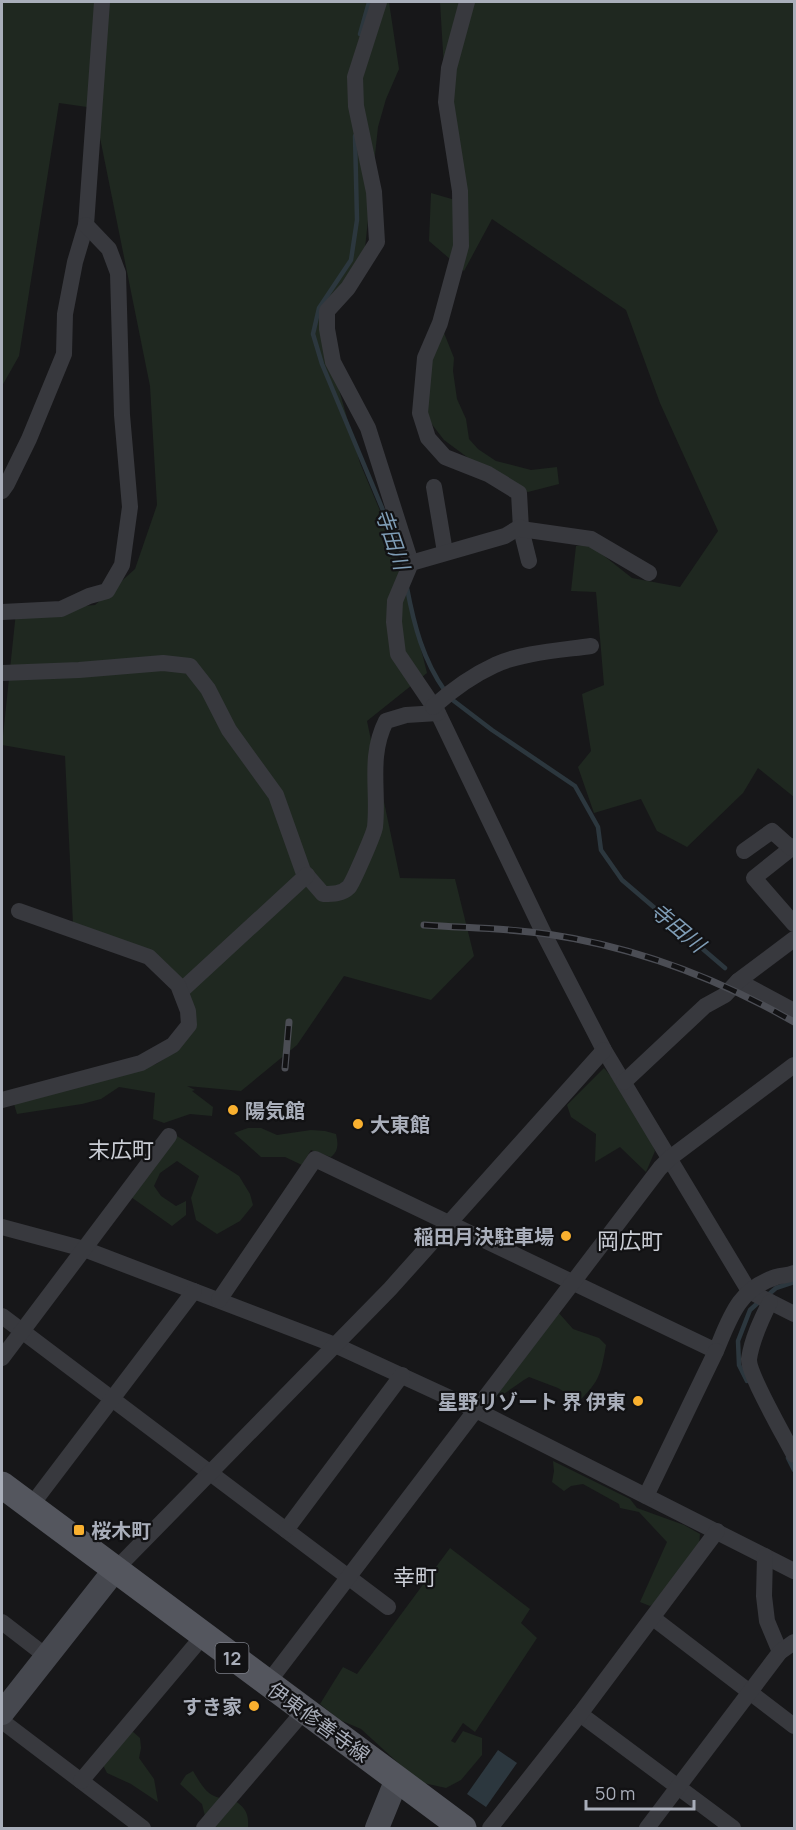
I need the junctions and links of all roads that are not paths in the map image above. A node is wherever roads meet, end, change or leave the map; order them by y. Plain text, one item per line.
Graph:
1 (102, 2) edge
2 (379, 2) edge
3 (467, 2) edge
4 (86, 225) junction
5 (434, 487) dead end
6 (2, 491) edge
7 (521, 529) junction
8 (446, 552) junction
9 (530, 561) dead end
10 (410, 565) junction
11 (649, 573) dead end
12 (2, 612) edge
13 (591, 646) dead end
14 (2, 673) edge
15 (435, 710) junction
16 (793, 847) edge
17 (744, 851) dead end
18 (307, 875) junction
19 (19, 911) dead end
20 (795, 924) edge
21 (795, 939) edge
22 (738, 981) junction
23 (181, 991) junction
24 (795, 1011) edge
25 (604, 1050) junction
26 (795, 1065) edge
27 (624, 1082) junction
28 (2, 1101) edge
29 (169, 1136) dead end
30 (670, 1158) junction
31 (449, 1223) junction
32 (2, 1227) edge
33 (84, 1249) junction
34 (795, 1273) edge
35 (574, 1283) junction
36 (194, 1291) junction
37 (749, 1291) junction
38 (219, 1300) junction
39 (770, 1302) junction
40 (795, 1314) edge
41 (2, 1316) edge
42 (23, 1330) junction
43 (335, 1345) junction
44 (716, 1351) junction
45 (2, 1358) edge
46 (402, 1375) junction
47 (112, 1398) junction
48 (476, 1410) junction
49 (795, 1455) edge
50 (211, 1473) junction
51 (2, 1485) edge
52 (646, 1496) junction
53 (30, 1507) junction
54 (286, 1530) junction
55 (717, 1531) junction
56 (765, 1556) junction
57 (114, 1571) junction
58 (795, 1571) edge
59 (349, 1577) junction
60 (388, 1607) dead end
61 (653, 1618) junction
62 (2, 1622) edge
63 (202, 1636) junction
64 (795, 1642) edge
65 (780, 1652) junction
66 (46, 1656) junction
67 (267, 1684) junction
68 (749, 1692) junction
69 (303, 1711) junction
70 (2, 1713) edge
71 (580, 1714) junction
72 (2, 1721) edge
73 (795, 1726) edge
74 (397, 1779) junction
75 (81, 1781) junction
76 (678, 1787) junction
77 (143, 1828) edge
78 (204, 1828) edge
79 (376, 1828) edge
80 (463, 1828) edge
81 (490, 1828) edge
82 (647, 1828) edge
83 (733, 1828) edge

1 - 4 street
2 - 10 street
3 - 7 street
4 - 6 street
4 - 12 street
5 - 8 street
7 - 8 street
7 - 9 street
7 - 11 street
8 - 10 street
10 - 15 street
13 - 15 street
14 - 18 street
15 - 18 street
15 - 25 street
16 - 17 street
16 - 20 street
18 - 23 street
19 - 23 street
21 - 22 street
22 - 24 street
22 - 27 street
23 - 28 street
25 - 27 street
25 - 31 street
26 - 30 street
27 - 30 street
29 - 33 street
30 - 35 street
30 - 37 street
31 - 35 street
31 - 38 street
31 - 43 street
32 - 33 street
33 - 36 street
33 - 42 street
34 - 37 street
35 - 44 street
35 - 48 street
36 - 38 street
36 - 47 street
37 - 39 street
37 - 44 street
38 - 43 street
39 - 40 street
39 - 49 street
41 - 42 street
42 - 45 street
42 - 47 street
43 - 46 street
43 - 50 street
44 - 52 street
46 - 48 street
46 - 54 street
47 - 50 street
47 - 53 street
48 - 52 street
48 - 59 street
50 - 54 street
50 - 57 street
51 - 53 main road, 伊東修善寺線 / 12
52 - 55 street
53 - 57 main road, 伊東修善寺線 / 12
54 - 59 street
55 - 56 street
55 - 61 street
56 - 58 street
56 - 65 street
57 - 63 main road, 伊東修善寺線 / 12
57 - 66 street
59 - 60 street
59 - 67 street
61 - 68 street
61 - 71 street
62 - 66 street
63 - 67 main road, 伊東修善寺線 / 12
63 - 75 street
64 - 65 street
65 - 68 street
66 - 70 street
67 - 69 main road, 伊東修善寺線 / 12
68 - 73 street
68 - 76 street
69 - 74 main road, 伊東修善寺線 / 12
69 - 78 street
71 - 76 street
71 - 81 street
72 - 75 street
74 - 79 street
74 - 80 main road, 伊東修善寺線 / 12
75 - 77 street
76 - 82 street
76 - 83 street

